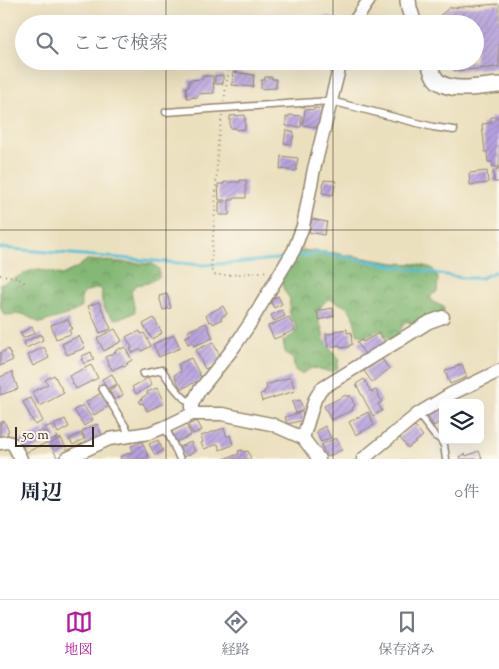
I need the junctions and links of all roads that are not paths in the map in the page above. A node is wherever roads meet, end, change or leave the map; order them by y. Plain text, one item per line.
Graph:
1 (369, 0) edge
2 (408, 0) edge
3 (359, 15) edge
4 (411, 15) edge
5 (339, 70) edge
6 (432, 70) edge
7 (499, 85) edge
8 (331, 102) junction
9 (166, 112) dead end
10 (454, 130) dead end
11 (443, 317) dead end
12 (499, 371) edge
13 (143, 374) dead end
14 (102, 388) dead end
15 (192, 409) junction
16 (418, 414) junction
17 (165, 427) junction
18 (132, 436) junction
19 (303, 438) junction
20 (0, 443) edge
21 (21, 459) edge
22 (66, 459) edge
23 (180, 459) edge
24 (319, 459) edge
25 (363, 459) edge
26 (446, 459) edge

1 - 3 street
2 - 4 street
5 - 8 street
6 - 7 street
8 - 9 lane
8 - 10 lane
8 - 15 street
11 - 19 street
12 - 16 street
13 - 15 lane
14 - 18 lane
15 - 17 street
15 - 19 street
16 - 25 street
16 - 26 lane
17 - 18 street
17 - 23 lane
18 - 22 street
19 - 24 street
20 - 21 street

